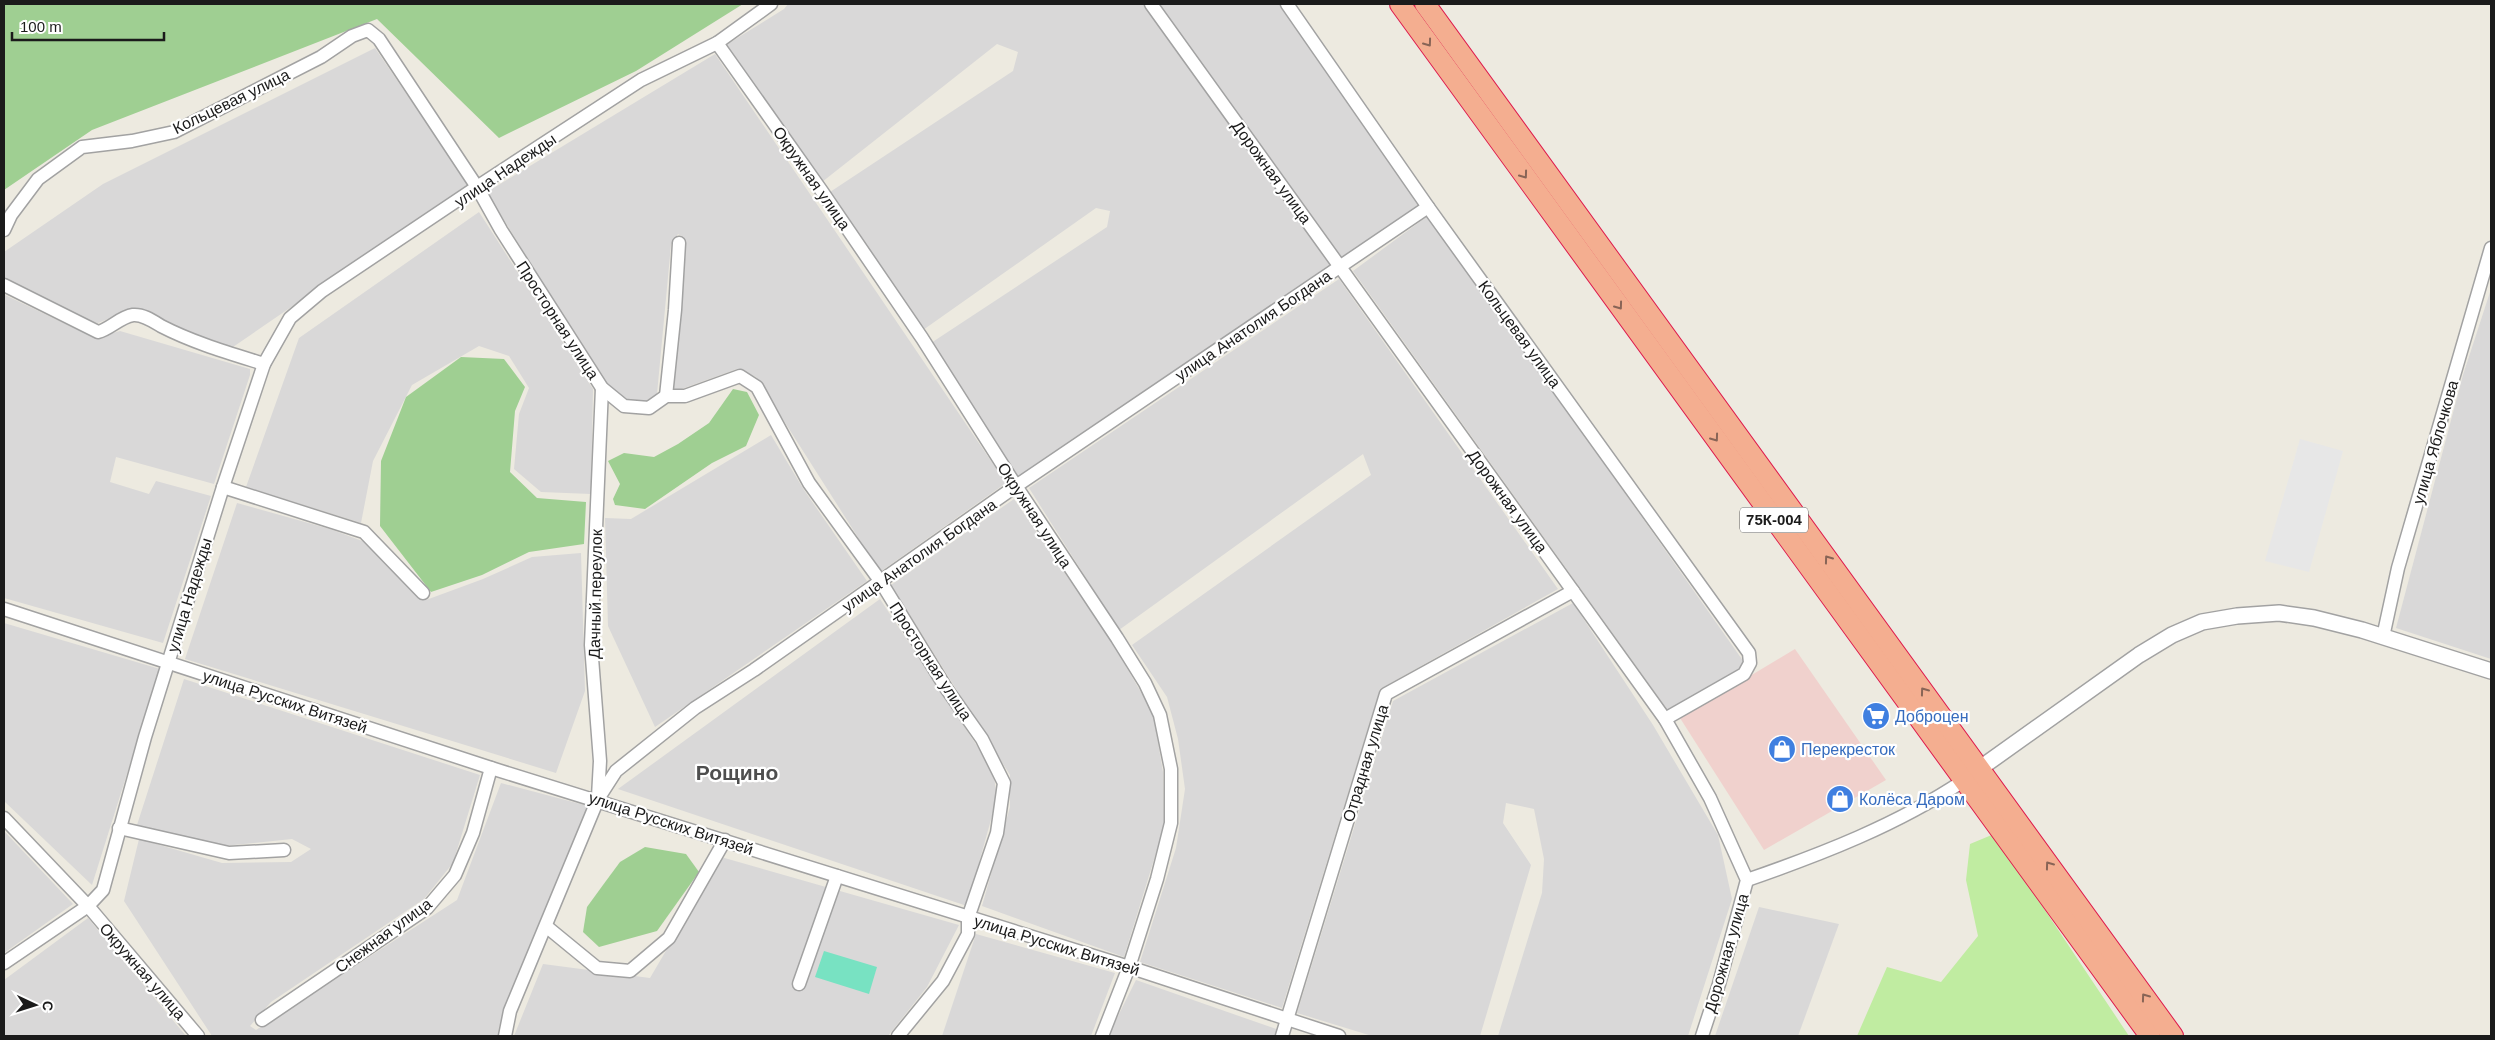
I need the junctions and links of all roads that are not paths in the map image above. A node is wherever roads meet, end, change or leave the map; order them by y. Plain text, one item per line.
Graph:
1 (771, 4) edge
2 (1151, 4) edge
3 (1287, 4) edge
4 (1400, 4) edge
5 (1424, 4) edge
6 (368, 30) joint
7 (717, 43) junction
8 (477, 187) junction
9 (1428, 207) junction
10 (4, 230) edge
11 (679, 243) dead end
12 (2491, 248) edge
13 (1340, 266) junction
14 (4, 285) edge
15 (264, 364) junction
16 (602, 388) junction
17 (666, 396) junction
18 (1016, 486) junction
19 (223, 487) junction
20 (881, 582) junction
21 (1573, 591) junction
22 (423, 593) dead end
23 (4, 609) edge
24 (2383, 637) junction
25 (168, 663) junction
26 (2491, 671) edge
27 (1665, 719) junction
28 (491, 768) junction
29 (1979, 769) junction
30 (1963, 780) junction
31 (598, 800) junction
32 (4, 818) edge
33 (118, 828) junction
34 (725, 840) junction
35 (284, 850) dead end
36 (837, 876) junction
37 (1747, 880) junction
38 (88, 906) junction
39 (968, 918) junction
40 (547, 927) junction
41 (4, 963) edge
42 (1129, 967) junction
43 (799, 984) dead end
44 (262, 1020) dead end
45 (1286, 1021) junction
46 (198, 1036) edge
47 (505, 1036) edge
48 (898, 1036) edge
49 (1102, 1036) edge
50 (1282, 1036) edge
51 (1339, 1036) edge
52 (1702, 1036) edge
53 (2150, 1036) edge
54 (2173, 1036) edge

1 - 7 street, улица Надежды
2 - 13 street, Дорожная улица
3 - 9 street, Кольцевая улица
4 -> 30 highway, 75К-004
29 -> 5 highway, 75К-004
6 - 8 street, Просторная улица
6 - 10 street, Кольцевая улица
7 - 8 street, улица Надежды
7 - 18 street, Окружная улица
8 - 15 street, улица Надежды
8 - 16 street, Просторная улица
9 - 13 street, улица Анатолия Богдана
9 - 27 street, Кольцевая улица
11 - 17 street
12 - 24 street, улица Яблочкова
13 - 18 street, улица Анатолия Богдана
13 - 21 street, Дорожная улица
14 - 15 street
15 - 19 street, улица Надежды
16 - 17 street, Просторная улица
16 - 31 street, Дачный переулок
17 - 20 street, Просторная улица
18 - 20 street, улица Анатолия Богдана
18 - 42 street, Окружная улица
19 - 22 street
19 - 25 street, улица Надежды
20 - 31 street, улица Анатолия Богдана
20 - 39 street, Просторная улица
21 - 27 street, Дорожная улица
21 - 45 street, Отрадная улица
23 - 25 street, улица Русских Витязей
24 - 26 street
24 - 29 street
25 - 28 street, улица Русских Витязей
25 - 33 street, улица Надежды
27 - 37 street, Дорожная улица
28 - 31 street, улица Русских Витязей
28 - 44 street, Снежная улица
29 - 30 street
54 -> 29 highway, 75К-004
30 - 37 street
30 - 53 highway, 75К-004
31 - 34 street, улица Русских Витязей
31 - 40 street
32 - 38 street
33 - 35 street
33 - 38 street, улица Надежды
34 - 36 street, улица Русских Витязей
34 - 40 street
36 - 39 street, улица Русских Витязей
36 - 43 street
37 - 52 street, Дорожная улица
38 - 41 street, улица Надежды
38 - 46 street, Окружная улица
39 - 42 street, улица Русских Витязей
39 - 48 street, Просторная улица
40 - 47 street
42 - 45 street, улица Русских Витязей
42 - 49 street, Окружная улица
45 - 50 street, Отрадная улица
45 - 51 street, улица Русских Витязей

